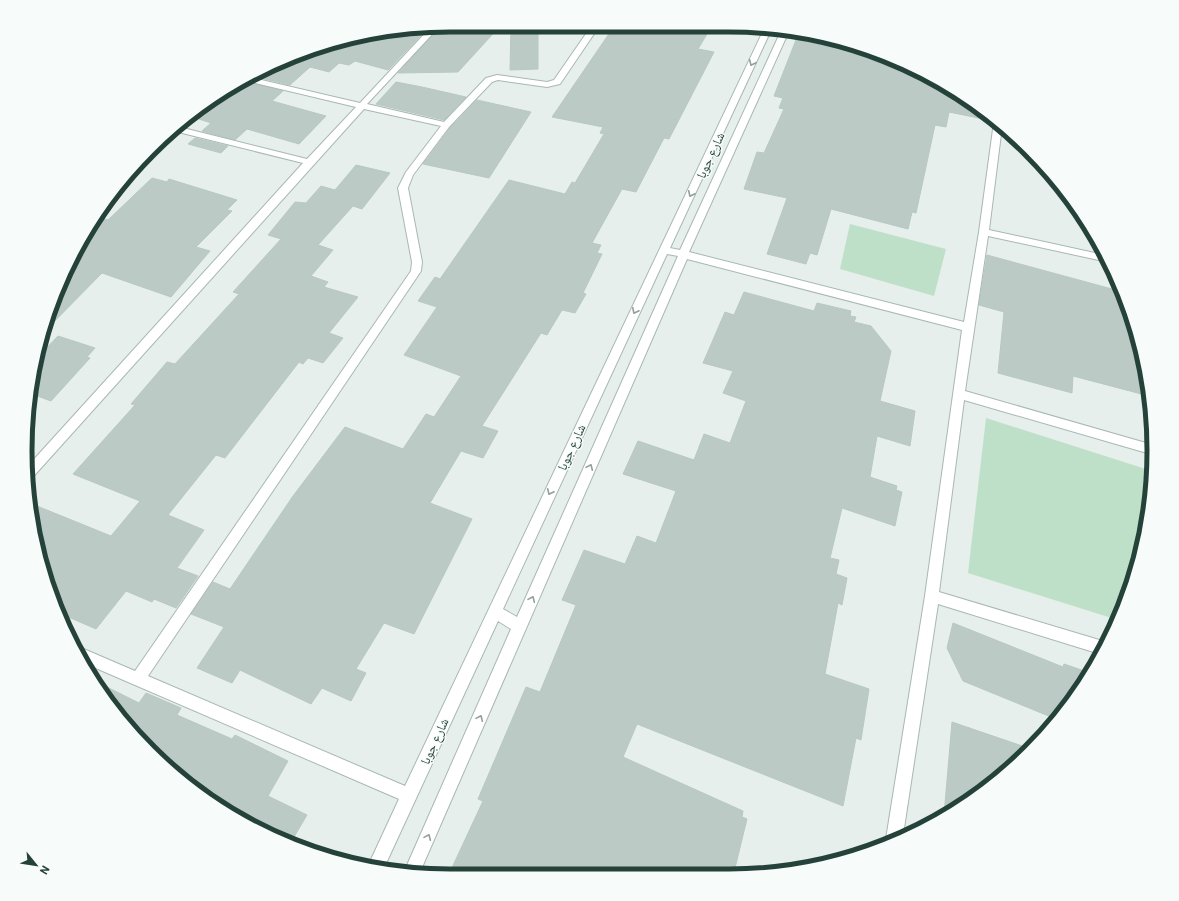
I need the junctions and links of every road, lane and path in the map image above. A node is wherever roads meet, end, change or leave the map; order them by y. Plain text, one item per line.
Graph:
1 (591, 32) edge
2 (430, 33) edge
3 (765, 34) edge
4 (783, 36) edge
5 (254, 81) edge
6 (361, 106) junction
7 (446, 125) junction
8 (182, 130) edge
9 (997, 130) edge
10 (309, 162) junction
11 (984, 232) junction
12 (666, 250) junction
13 (684, 254) junction
14 (1100, 258) edge
15 (968, 327) junction
16 (959, 394) junction
17 (1147, 448) edge
18 (33, 469) edge
19 (932, 596) junction
20 (495, 611) junction
21 (520, 627) junction
22 (1098, 647) edge
23 (86, 657) edge
24 (138, 678) junction
25 (408, 794) junction
26 (895, 834) edge
27 (378, 862) edge
28 (414, 867) edge

1 - 7 street
2 - 6 street
3 -> 12 street, شارع جوبا
4 - 13 street, شارع جوبا
5 - 6 street
6 - 7 street
6 - 10 street
7 - 24 street
8 - 10 street
9 - 11 street
10 - 18 street
11 - 14 street
11 - 15 street
12 - 13 street
12 -> 20 street, شارع جوبا
13 - 15 street
21 -> 13 street, شارع جوبا
15 - 16 street
16 - 17 street
16 - 19 street
19 - 22 street
19 - 26 street
20 - 21 street
20 - 25 street, شارع جوبا
28 -> 21 street, شارع جوبا
23 - 24 street
24 - 25 street
25 - 27 street, شارع جوبا

